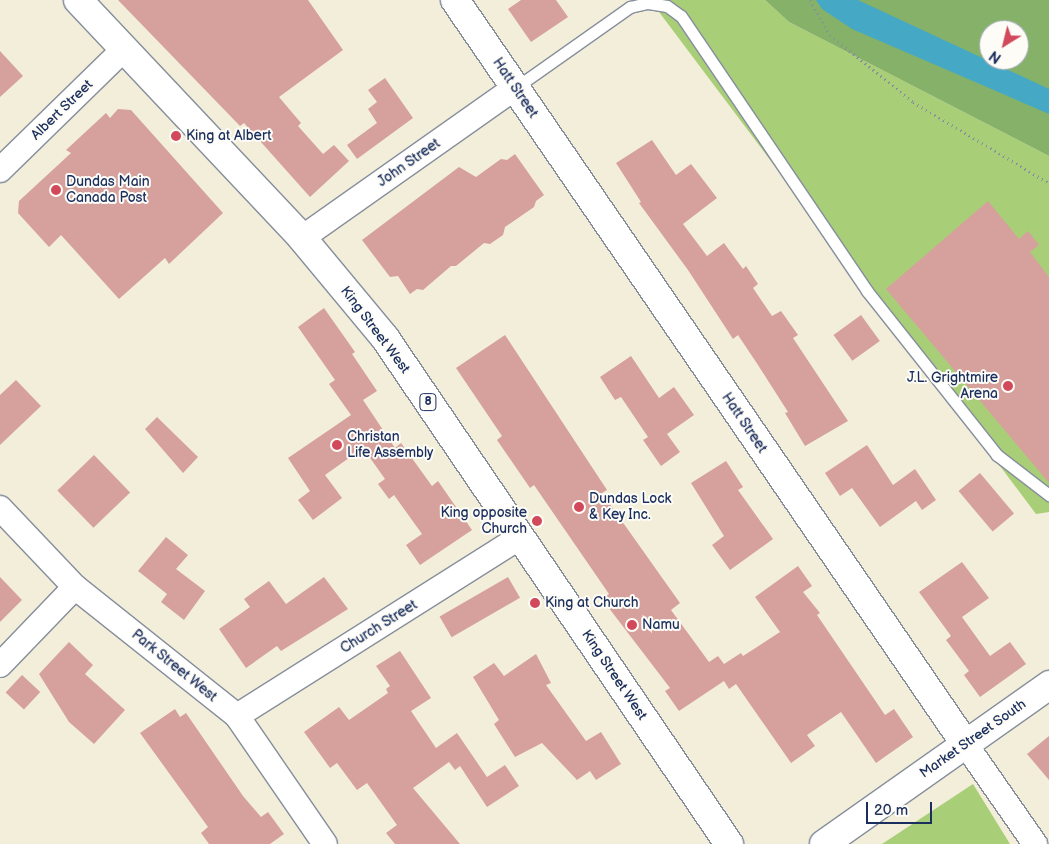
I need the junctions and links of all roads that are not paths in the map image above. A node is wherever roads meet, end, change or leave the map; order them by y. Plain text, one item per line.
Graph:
1 (78, 0) edge
2 (455, 0) edge
3 (123, 50) junction
4 (515, 88) junction
5 (0, 170) edge
6 (302, 238) junction
7 (1049, 495) edge
8 (0, 508) edge
9 (520, 537) junction
10 (75, 587) junction
11 (0, 664) edge
12 (1049, 685) edge
13 (237, 716) junction
14 (966, 745) junction
15 (325, 844) edge
16 (729, 844) edge
17 (824, 844) edge
18 (1035, 844) edge

1 - 3 street, King Street West / 8
2 - 4 street, Hatt Street
3 - 5 street, Albert Street
3 - 6 street, King Street West / 8
4 - 6 street, John Street
4 - 7 lane
4 - 14 street, Hatt Street
6 - 9 street, King Street West / 8
8 - 10 street, Park Street West
9 - 13 street, Church Street
9 - 16 street, King Street West / 8
10 - 11 street
10 - 13 street, Park Street West
12 - 14 street, Market Street South
13 - 15 street, Park Street West
14 - 17 street, Market Street South
14 - 18 street, Hatt Street

